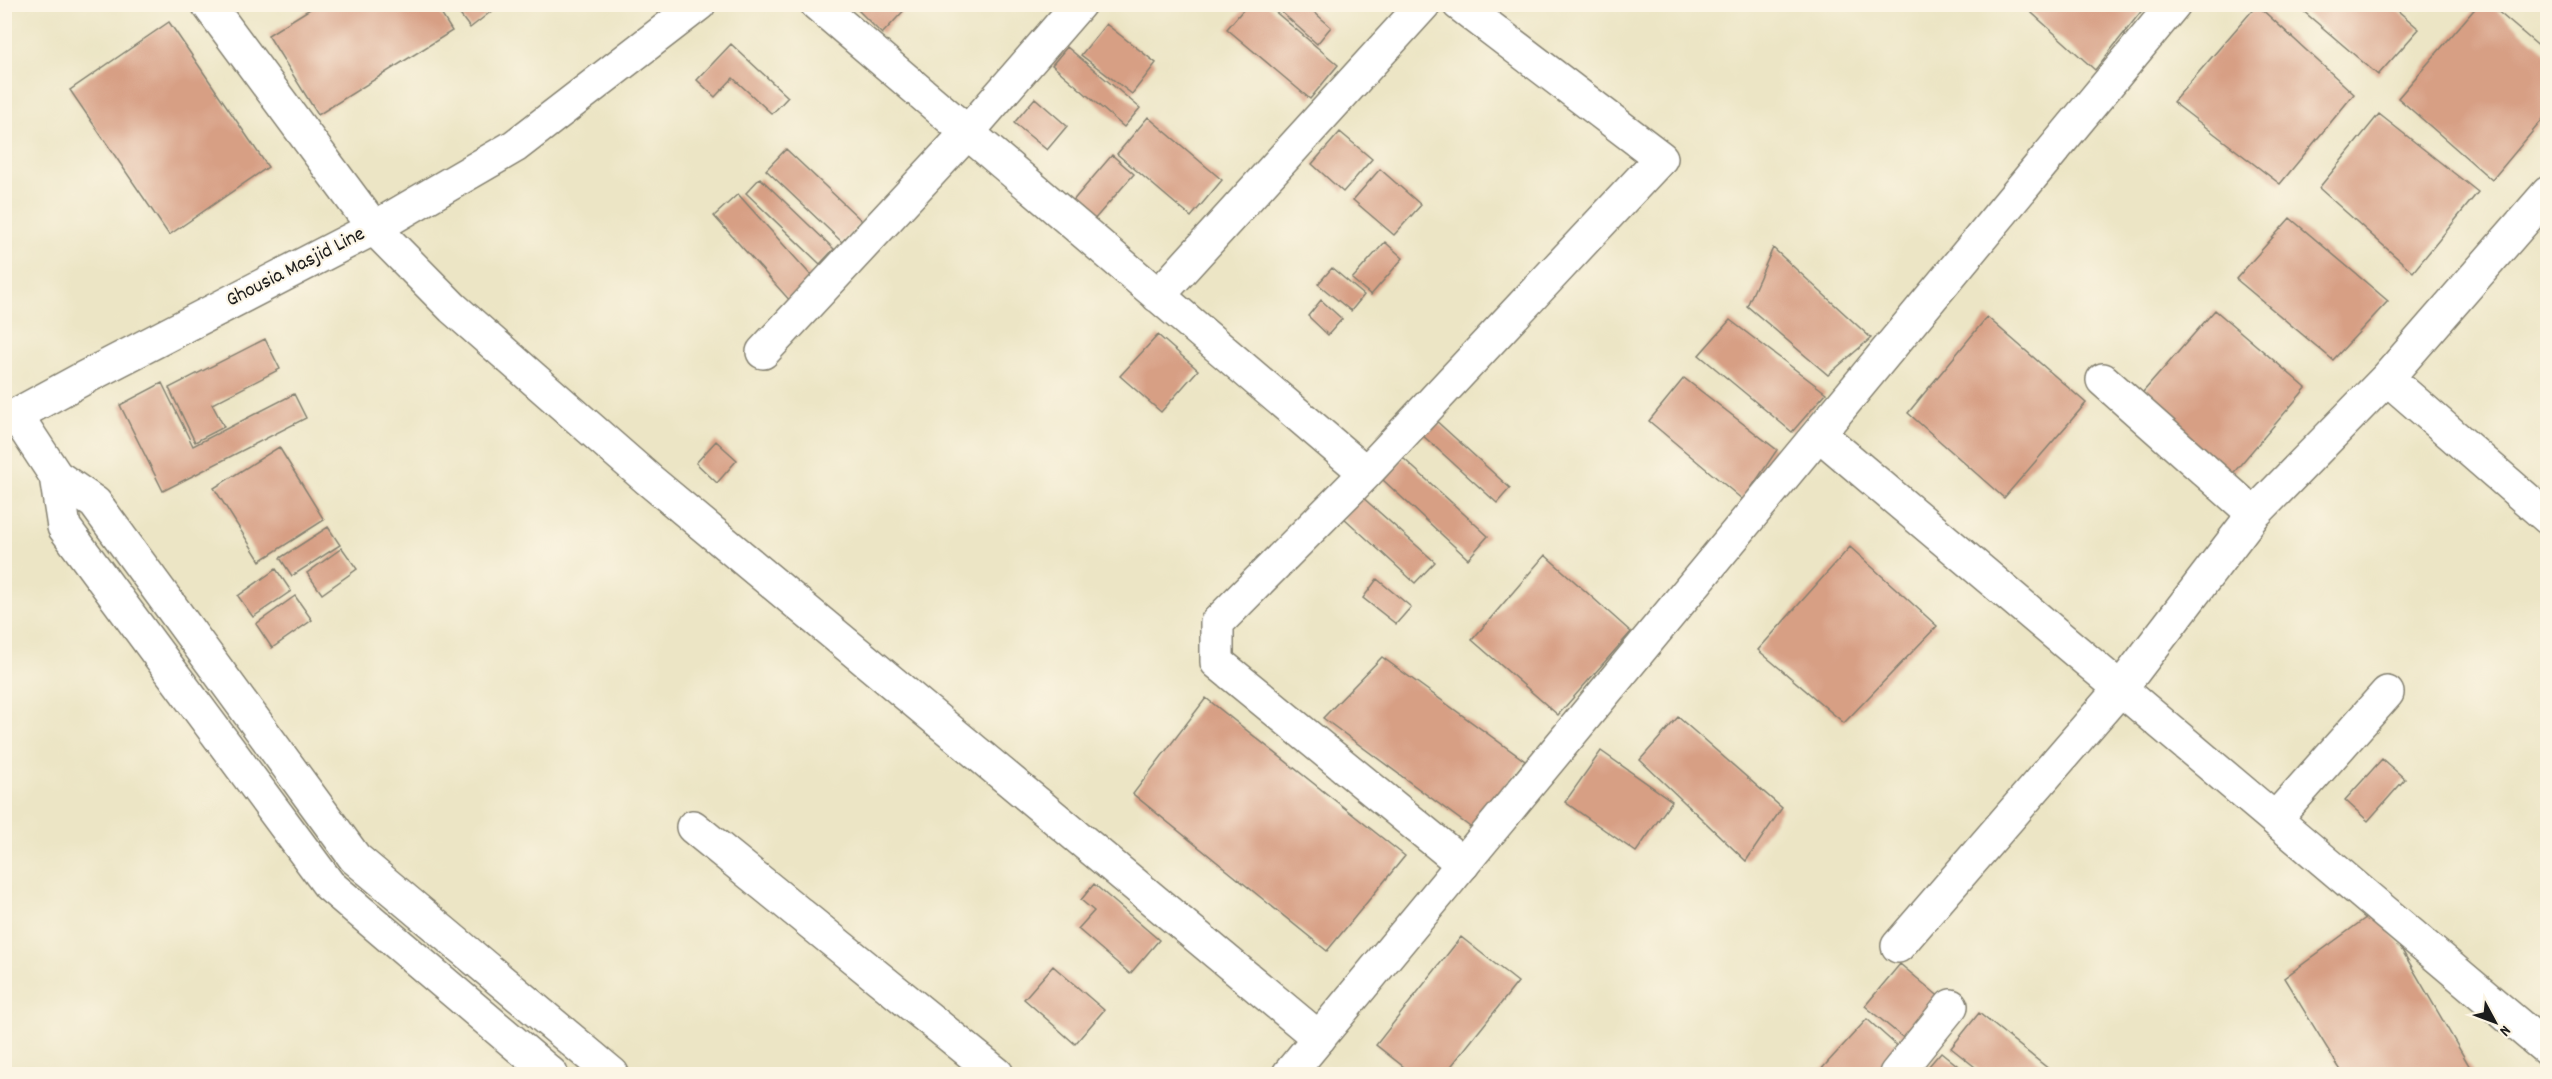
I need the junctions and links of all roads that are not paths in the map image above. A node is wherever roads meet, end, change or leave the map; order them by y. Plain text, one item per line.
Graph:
1 (208, 4) edge
2 (699, 4) edge
3 (817, 4) edge
4 (1078, 4) edge
5 (1424, 4) edge
6 (1460, 4) edge
7 (2174, 4) edge
8 (967, 133) junction
9 (2547, 194) edge
10 (374, 228) junction
11 (1158, 296) junction
12 (764, 352) dead end
13 (2387, 378) junction
14 (2103, 380) dead end
15 (10, 418) edge
16 (1819, 435) junction
17 (1366, 473) junction
18 (56, 476) junction
19 (2254, 514) junction
20 (2547, 518) edge
21 (2121, 688) junction
22 (2387, 693) dead end
23 (2276, 819) junction
24 (693, 827) dead end
25 (1463, 864) junction
26 (1898, 946) dead end
27 (1951, 1006) dead end
28 (1320, 1038) junction
29 (2547, 1050) edge
30 (551, 1074) edge
31 (612, 1074) edge
32 (997, 1074) edge
33 (1289, 1074) edge
34 (1896, 1074) edge

1 - 10 street, Ghousia Masjid Line
2 - 10 street
3 - 8 street
4 - 8 street
5 - 11 street
6 - 17 street
7 - 16 street
8 - 11 street
8 - 12 street
9 - 13 street
10 - 15 street, Ghousia Masjid Line
10 - 28 street
11 - 17 street
13 - 19 street
13 - 20 street
14 - 19 street
15 - 18 street
16 - 21 street
16 - 25 street
17 - 25 street
18 - 30 street
18 - 31 street
19 - 21 street
21 - 23 street
21 - 26 street
22 - 23 street
23 - 29 street
24 - 32 street
25 - 28 street
27 - 34 street
28 - 33 street

